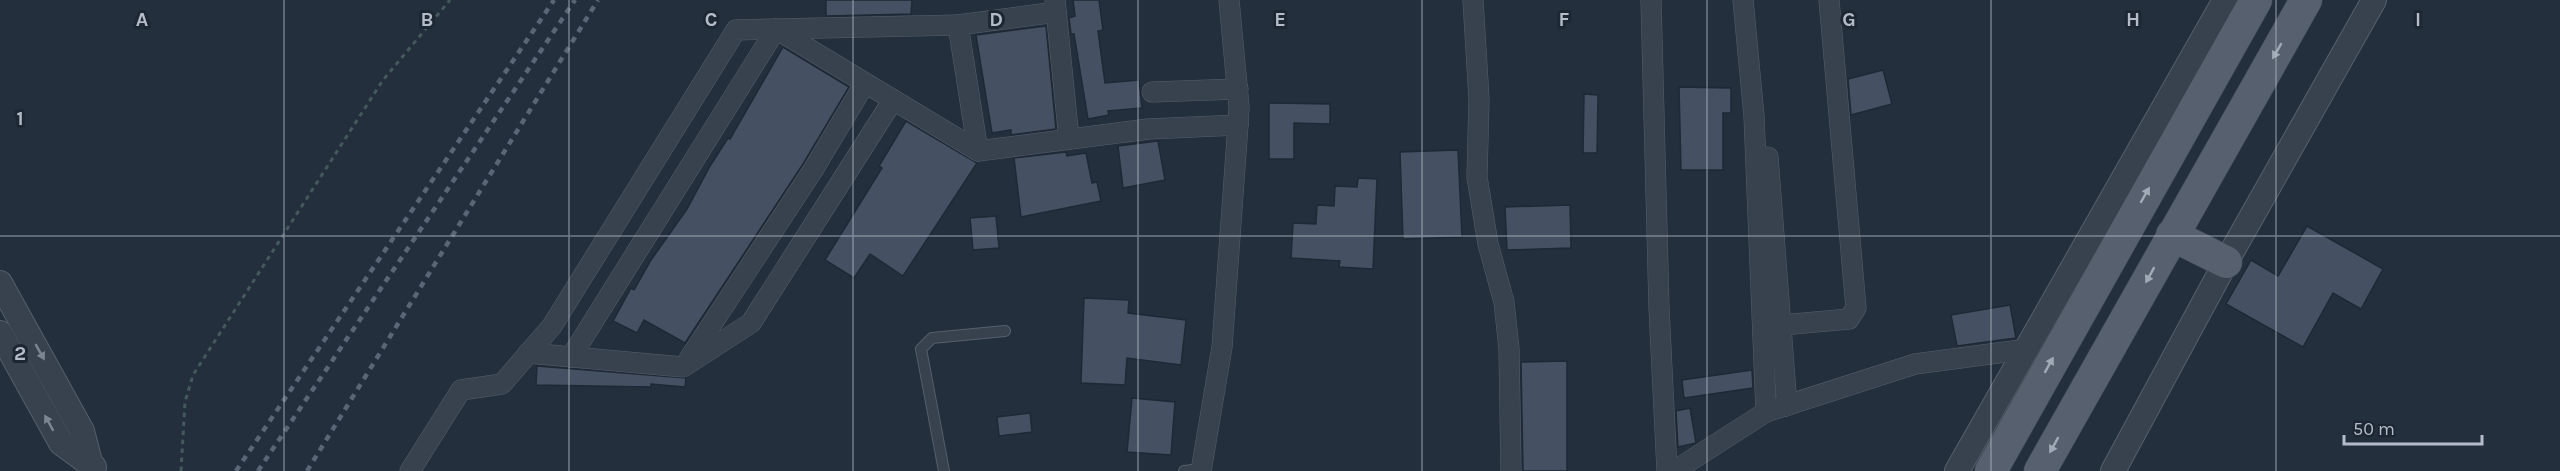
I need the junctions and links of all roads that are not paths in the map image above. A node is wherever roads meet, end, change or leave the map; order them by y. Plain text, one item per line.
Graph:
1 (1229, 0) edge
2 (1473, 0) edge
3 (1651, 0) edge
4 (1743, 0) edge
5 (1756, 0) edge
6 (1828, 0) edge
7 (2225, 0) edge
8 (2256, 0) edge
9 (2306, 0) edge
10 (2374, 0) edge
11 (1055, 6) edge
12 (958, 25) junction
13 (776, 29) junction
14 (865, 83) junction
15 (1238, 88) junction
16 (1152, 92) dead end
17 (893, 100) junction
18 (1238, 125) junction
19 (1070, 139) junction
20 (978, 152) junction
21 (2172, 235) junction
22 (2226, 262) junction
23 (0, 283) edge
24 (1782, 325) junction
25 (1005, 331) dead end
26 (0, 333) edge
27 (2028, 349) junction
28 (528, 353) junction
29 (571, 357) junction
30 (683, 367) junction
31 (1787, 406) junction
32 (1766, 412) junction
33 (94, 466) edge
34 (1195, 470) edge
35 (410, 471) edge
36 (944, 471) edge
37 (1511, 471) edge
38 (1667, 471) edge
39 (1674, 471) edge
40 (1957, 471) edge
41 (1991, 471) edge
42 (2040, 471) edge
43 (2113, 471) edge

1 - 15 street
2 - 37 street
3 - 38 street
4 - 32 street
5 - 24 street
6 - 24 street
7 - 27 street
41 -> 8 main road
9 -> 21 main road
10 - 22 street
11 - 12 street
11 - 19 street
12 - 13 street
12 - 20 street
13 - 14 street
13 - 28 street
13 - 29 street
14 - 17 street
14 - 30 street
15 - 16 street
15 - 18 street
17 - 20 street
17 - 30 street
18 - 19 street
18 - 34 street
19 - 20 street
21 - 22 main road
21 -> 42 main road
22 - 43 street
23 -> 33 street
24 - 31 street
25 - 36 lane
33 -> 26 street
27 - 31 street
27 - 40 street
28 - 29 street
28 - 35 street
29 - 30 street
31 - 32 street
32 - 39 street

